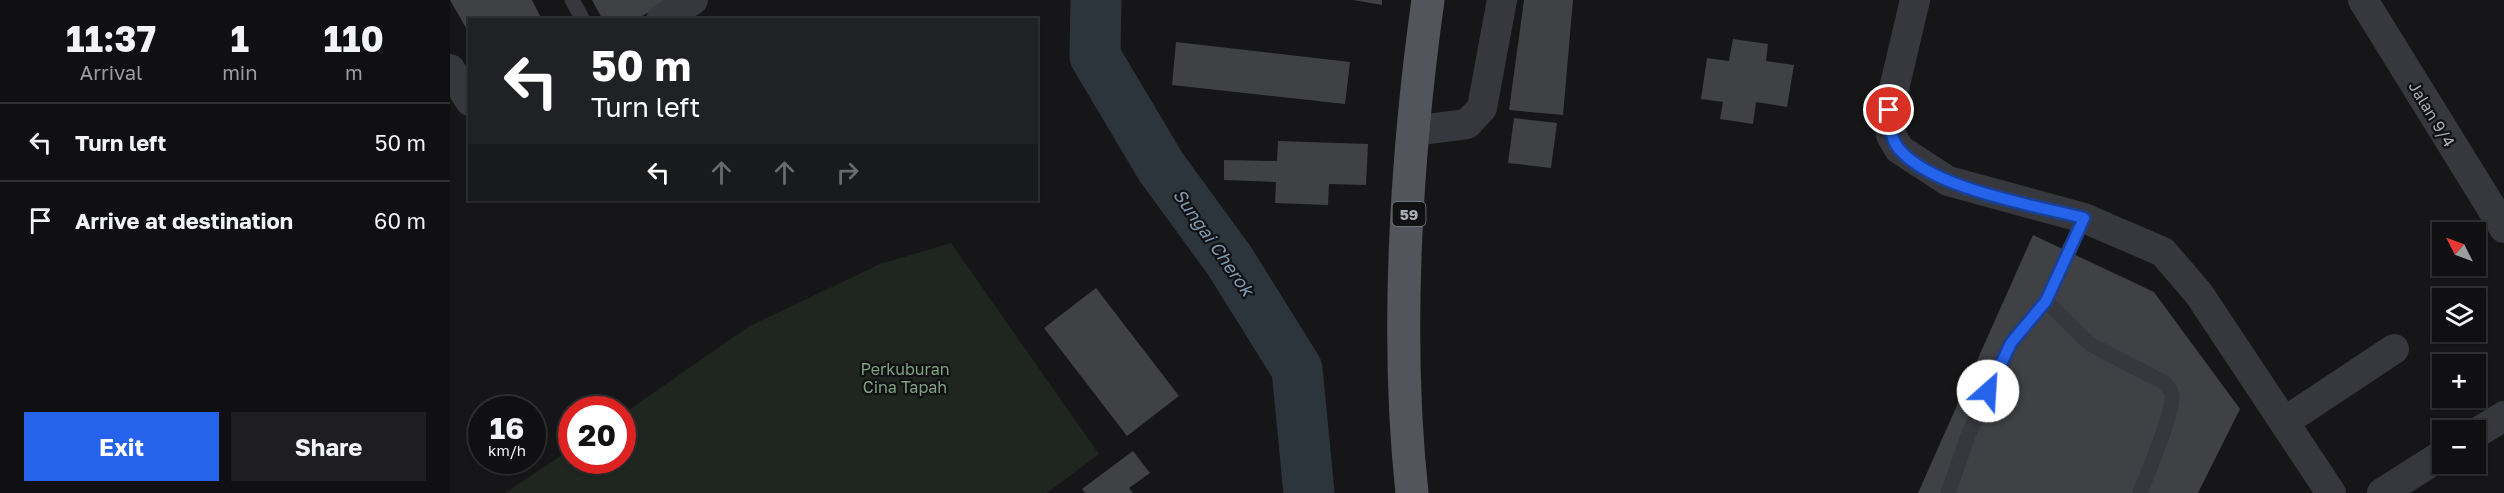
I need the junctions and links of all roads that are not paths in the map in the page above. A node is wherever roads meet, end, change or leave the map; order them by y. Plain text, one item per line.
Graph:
1 (572, 0) edge
2 (693, 0) edge
3 (1428, 0) edge
4 (1502, 0) edge
5 (1915, 0) edge
6 (2363, 0) edge
7 (582, 18) edge
8 (665, 18) edge
9 (450, 69) edge
10 (468, 97) edge
11 (1413, 131) junction
12 (2084, 218) junction
13 (2504, 228) edge
14 (2046, 301) junction
15 (2394, 349) dead end
16 (2504, 416) edge
17 (2284, 422) junction
18 (2486, 427) edge
19 (2432, 461) edge
20 (1412, 493) edge
21 (1948, 493) edge
22 (2140, 493) edge
23 (2331, 493) edge
24 (2382, 493) edge

1 - 7 lane
2 - 8 street
3 - 11 main road, 59
4 - 11 street
5 - 12 street
6 - 13 street, Jalan 9/4
9 - 10 street
11 - 20 main road, 59
12 - 14 lane
12 - 17 street
14 - 21 lane
14 - 22 lane
15 - 17 street
16 - 18 street
17 - 23 street
19 - 24 street

